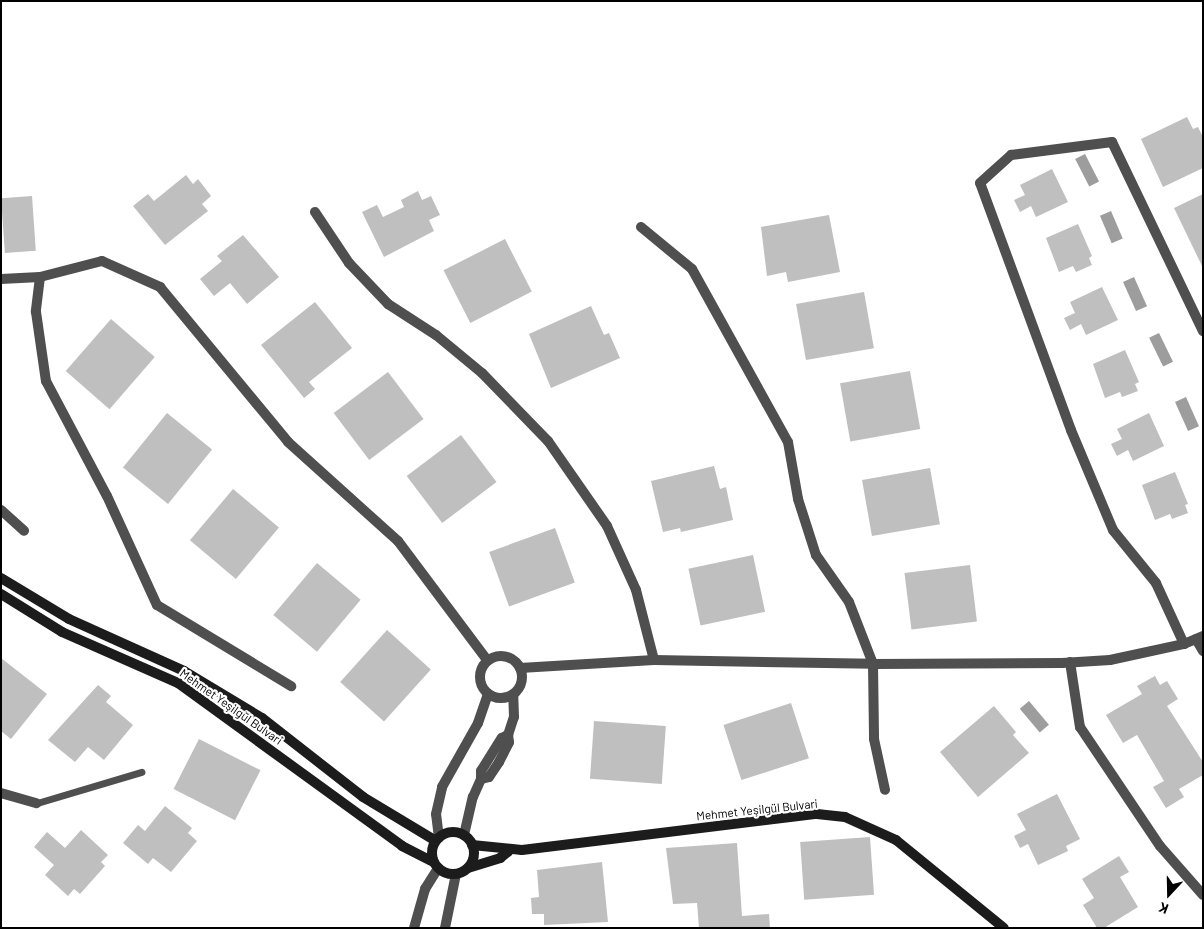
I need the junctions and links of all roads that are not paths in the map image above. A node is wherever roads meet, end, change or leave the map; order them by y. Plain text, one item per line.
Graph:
1 (315, 212) dead end
2 (641, 227) dead end
3 (40, 277) junction
4 (1, 279) edge
5 (1203, 331) edge
6 (1, 510) edge
7 (24, 531) dead end
8 (1, 578) edge
9 (1, 594) edge
10 (1199, 637) edge
11 (1184, 644) junction
12 (1203, 651) edge
13 (487, 660) junction
14 (654, 660) junction
15 (1070, 662) junction
16 (873, 664) junction
17 (520, 668) junction
18 (291, 686) dead end
19 (488, 694) junction
20 (513, 694) junction
21 (141, 772) dead end
22 (885, 790) dead end
23 (1, 793) edge
24 (37, 803) joint
25 (464, 835) junction
26 (437, 839) junction
27 (472, 844) junction
28 (508, 851) junction
29 (436, 865) junction
30 (468, 868) junction
31 (456, 874) junction
32 (1203, 895) edge
33 (414, 928) edge
34 (445, 928) edge
35 (1004, 928) edge

1 - 14 street
2 - 16 street
3 - 4 street
3 - 13 street
3 - 18 street
5 - 11 street
6 - 7 street
8 - 26 main road, Mehmet Yeşilgül Bulvari
9 - 29 main road, Mehmet Yeşilgül Bulvari
10 - 11 street
10 - 12 street
11 - 15 street
13 - 17 street
13 - 19 street
14 - 16 street
14 - 17 street
15 - 16 street
15 - 32 street
16 - 22 street
17 - 20 street
19 - 20 street
19 - 26 street
20 - 25 street
21 - 24 lane
23 - 24 street
25 - 26 main road
25 - 27 main road
26 - 29 main road
27 - 28 main road, Mehmet Yeşilgül Bulvari
27 - 30 main road
28 - 30 main road, Mehmet Yeşilgül Bulvari
28 - 35 main road, Mehmet Yeşilgül Bulvari
29 - 31 main road
29 - 33 street
30 - 31 main road
31 - 34 street

